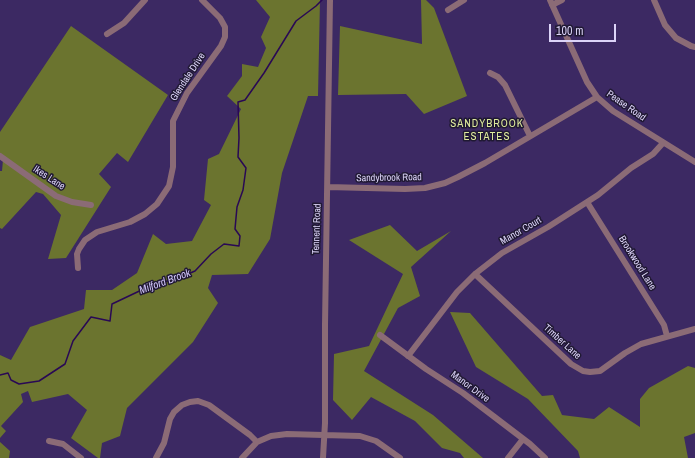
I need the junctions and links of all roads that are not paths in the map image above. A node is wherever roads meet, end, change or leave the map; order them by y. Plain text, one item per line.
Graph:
1 (145, 0) edge
2 (202, 0) edge
3 (330, 0) edge
4 (464, 0) edge
5 (562, 0) edge
6 (654, 0) edge
7 (551, 2) edge
8 (448, 10) dead end
9 (107, 34) dead end
10 (695, 47) edge
11 (490, 73) dead end
12 (597, 98) junction
13 (530, 136) junction
14 (663, 143) junction
15 (0, 156) edge
16 (695, 162) edge
17 (328, 187) junction
18 (587, 202) junction
19 (91, 205) dead end
20 (78, 268) dead end
21 (475, 274) junction
22 (695, 329) edge
23 (380, 335) dead end
24 (667, 336) junction
25 (408, 356) junction
26 (324, 434) junction
27 (523, 439) junction
28 (49, 441) dead end
29 (257, 442) junction
30 (81, 458) edge
31 (156, 458) edge
32 (242, 458) edge
33 (323, 458) edge
34 (400, 458) edge
35 (508, 458) edge
36 (545, 458) edge

1 - 9 street
2 - 20 street, Glendale Drive
3 - 17 street, Tennent Road
4 - 8 street
5 - 7 street
6 - 10 street
7 - 12 street, Pease Road
11 - 13 street
12 - 13 street, Sandybrook Road
12 - 14 street, Pease Road
13 - 17 street, Sandybrook Road
14 - 16 street, Pease Road
14 - 18 street, Manor Court
15 - 19 street, Ikes Lane
17 - 26 street, Tennent Road
18 - 21 street, Manor Court
18 - 24 street, Brookwood Lane
21 - 24 street, Timber Lane
21 - 25 street, Manor Court
22 - 24 street, Timber Lane
23 - 25 street, Manor Drive
25 - 27 street, Manor Drive
26 - 29 street
26 - 33 street, Tennent Road
26 - 34 street
27 - 35 street
27 - 36 street, Manor Drive
28 - 30 street
29 - 31 street
29 - 32 street

